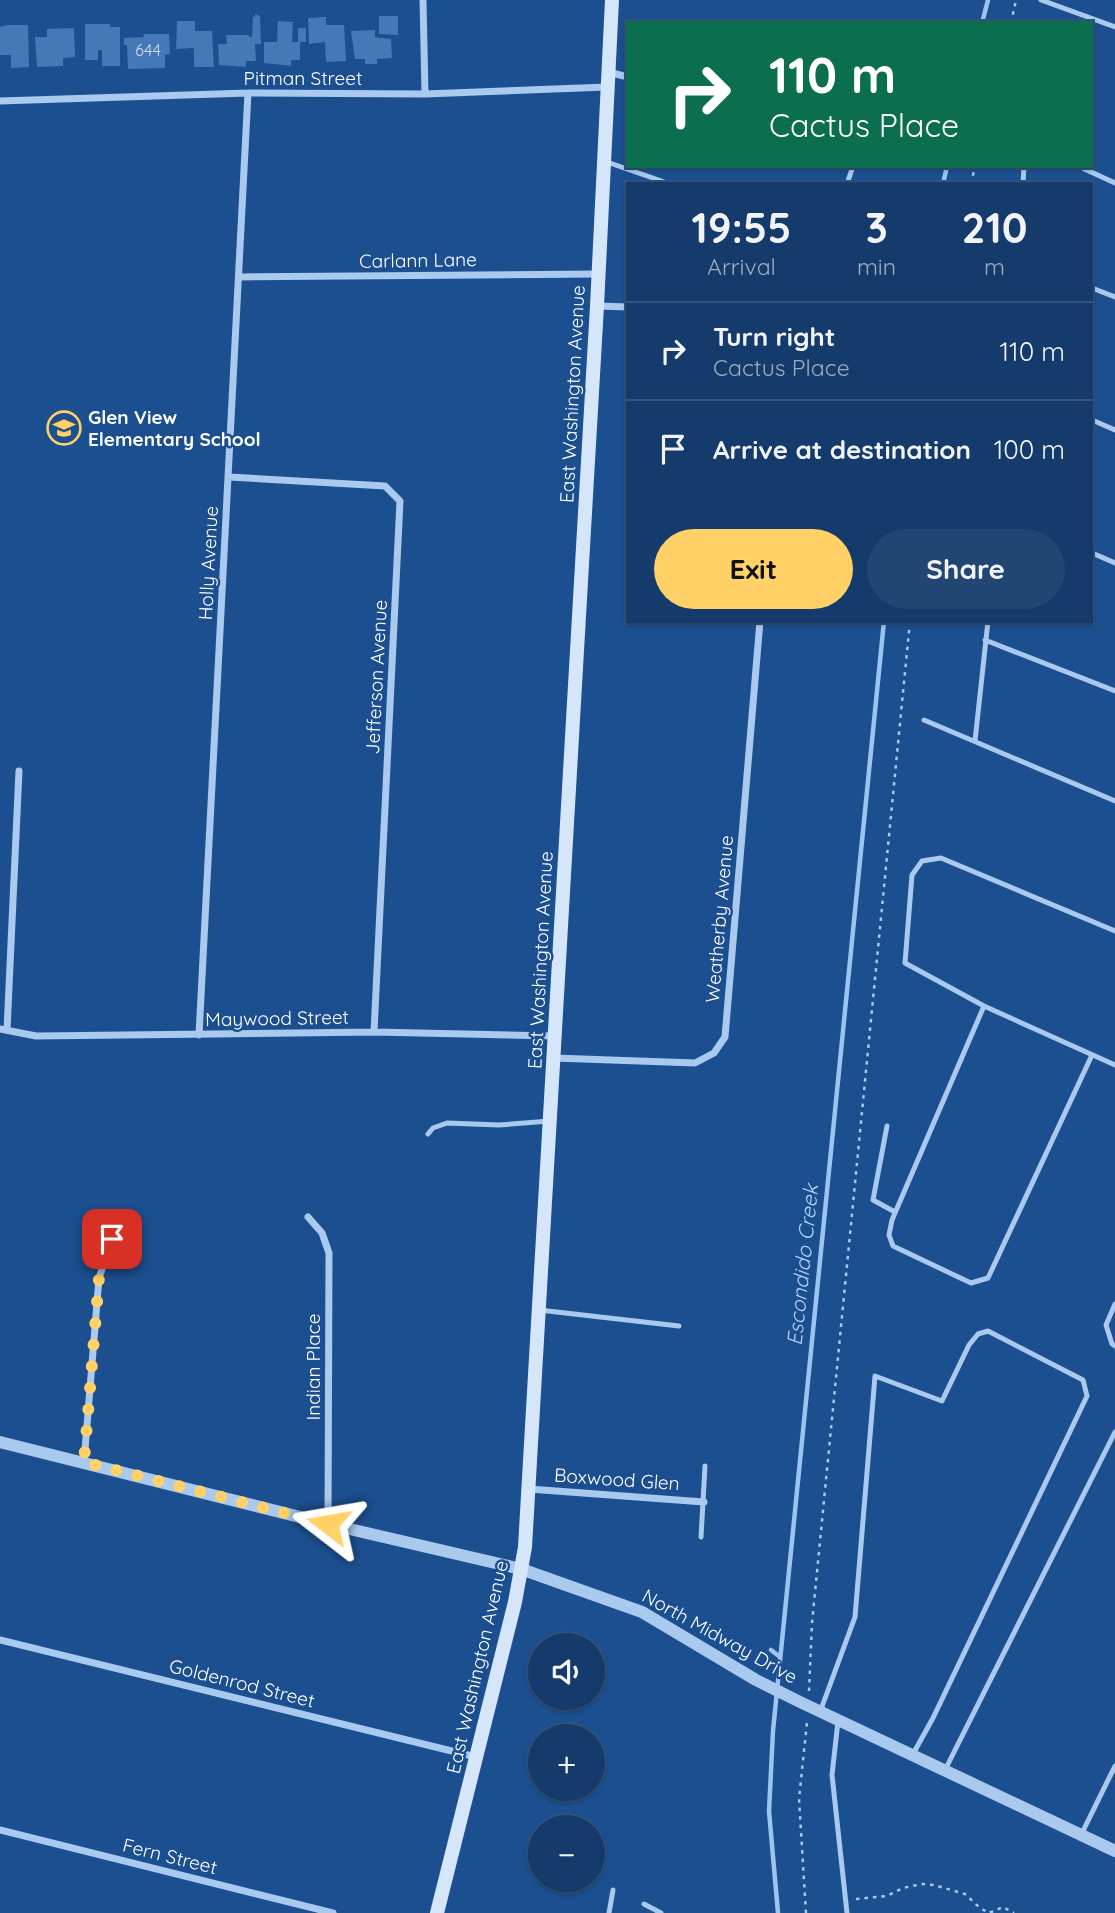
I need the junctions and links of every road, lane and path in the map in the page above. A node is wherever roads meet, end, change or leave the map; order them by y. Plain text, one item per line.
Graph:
1 (423, 0) edge
2 (612, 0) edge
3 (1016, 0) edge
4 (1041, 0) edge
5 (1011, 21) edge
6 (1115, 27) edge
7 (608, 72) junction
8 (626, 77) edge
9 (607, 87) junction
10 (248, 93) junction
11 (425, 94) junction
12 (0, 101) edge
13 (604, 161) junction
14 (1082, 168) edge
15 (664, 182) edge
16 (1115, 183) edge
17 (599, 274) junction
18 (239, 277) junction
19 (1093, 288) edge
20 (1115, 297) edge
21 (597, 306) junction
22 (626, 307) edge
23 (1093, 421) edge
24 (1115, 430) edge
25 (229, 477) junction
26 (1093, 553) edge
27 (1115, 563) edge
28 (760, 623) edge
29 (910, 623) edge
30 (988, 623) edge
31 (985, 640) junction
32 (1115, 691) edge
33 (924, 720) dead end
34 (975, 741) junction
35 (19, 771) dead end
36 (1115, 801) edge
37 (1115, 931) edge
38 (984, 1006) junction
39 (4, 1030) edge
40 (374, 1032) junction
41 (199, 1035) junction
42 (554, 1036) junction
43 (1092, 1055) junction
44 (553, 1058) junction
45 (1115, 1065) edge
46 (550, 1121) junction
47 (887, 1126) dead end
48 (428, 1134) dead end
49 (895, 1212) junction
50 (308, 1217) dead end
51 (119, 1219) dead end
52 (1115, 1304) edge
53 (539, 1310) junction
54 (679, 1325) dead end
55 (1115, 1346) edge
56 (1115, 1432) edge
57 (0, 1442) edge
58 (84, 1462) junction
59 (705, 1466) dead end
60 (528, 1489) junction
61 (704, 1502) junction
62 (328, 1524) junction
63 (701, 1537) dead end
64 (520, 1569) junction
65 (0, 1640) edge
66 (809, 1707) junction
67 (838, 1719) junction
68 (913, 1754) junction
69 (476, 1757) junction
70 (1115, 1766) edge
71 (945, 1770) junction
72 (0, 1830) edge
73 (1080, 1835) junction
74 (1115, 1851) edge
75 (613, 1890) dead end
76 (846, 1900) junction
77 (645, 1904) dead end
78 (984, 1912) edge
79 (333, 1913) edge
80 (437, 1913) edge
81 (608, 1913) edge
82 (661, 1913) edge
83 (806, 1913) edge
84 (847, 1913) edge
85 (1014, 1913) edge

1 - 11 street
2 - 7 main road, East Washington Avenue
3 - 5 path
4 - 6 lane
7 - 8 street
7 - 9 main road, East Washington Avenue
9 - 11 street, Pitman Street
9 - 13 main road, East Washington Avenue
10 - 11 street, Pitman Street
10 - 12 street, Pitman Street
10 - 18 street, Holly Avenue
13 - 15 lane
13 - 17 main road, East Washington Avenue
14 - 16 lane
17 - 18 street, Carlann Lane
17 - 21 main road, East Washington Avenue
18 - 25 street, Holly Avenue
19 - 20 lane
21 - 22 street
21 - 42 main road, East Washington Avenue
23 - 24 lane
25 - 40 street, Jefferson Avenue
25 - 41 street, Holly Avenue
26 - 27 lane
28 - 44 street, Weatherby Avenue
29 - 66 path
30 - 31 lane
31 - 32 lane
31 - 34 lane
33 - 34 lane
34 - 36 lane
35 - 39 street
37 - 38 lane
38 - 43 lane
38 - 49 lane
39 - 41 street, Maywood Street
40 - 41 street, Maywood Street
40 - 42 street, Maywood Street
42 - 44 main road, East Washington Avenue
43 - 45 lane
43 - 49 lane
44 - 46 main road, East Washington Avenue
46 - 48 lane
46 - 53 main road, East Washington Avenue
47 - 49 lane
50 - 62 street, Indian Place
51 - 58 street
52 - 55 lane
53 - 54 lane
53 - 60 main road, East Washington Avenue
56 - 71 lane
57 - 58 street, North Midway Drive
58 - 62 street, North Midway Drive
59 - 61 lane
60 - 61 street, Boxwood Glen
60 - 64 main road, East Washington Avenue
61 - 63 lane
62 - 64 street, North Midway Drive
64 - 66 street, North Midway Drive
64 - 69 main road, East Washington Avenue
65 - 69 street, Goldenrod Street
66 - 67 street, North Midway Drive
66 - 68 lane
66 - 83 path
67 - 68 street, North Midway Drive
67 - 76 lane
68 - 71 street, North Midway Drive
69 - 80 main road, East Washington Avenue
70 - 73 lane
71 - 73 street, North Midway Drive
72 - 79 street, Fern Street
73 - 74 street, North Midway Drive
75 - 81 lane
76 - 78 path
76 - 84 lane
77 - 82 lane
78 - 85 path

